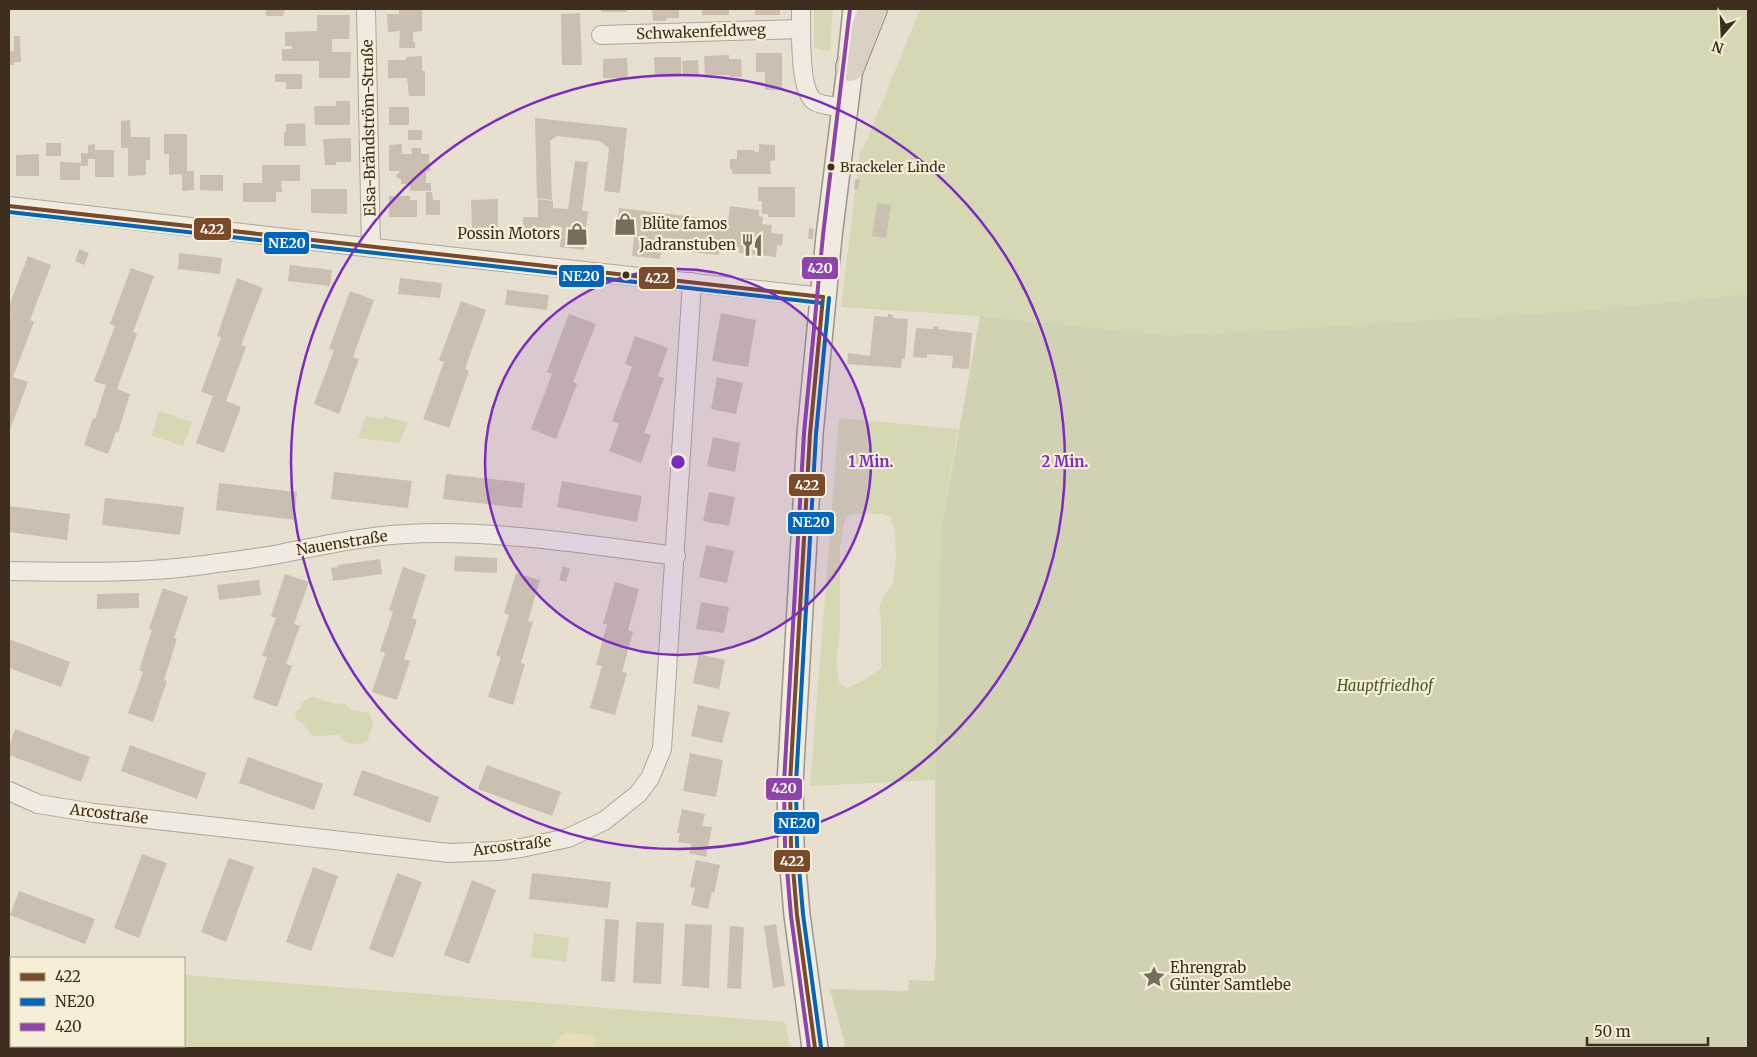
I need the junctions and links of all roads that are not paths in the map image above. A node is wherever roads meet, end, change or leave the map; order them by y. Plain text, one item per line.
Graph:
1 (366, 9) edge
2 (801, 9) edge
3 (856, 9) edge
4 (873, 9) edge
5 (801, 30) junction
6 (601, 35) dead end
7 (850, 67) junction
8 (845, 108) junction
9 (9, 206) edge
10 (371, 248) junction
11 (692, 282) junction
12 (823, 297) junction
13 (676, 556) junction
14 (9, 571) edge
15 (9, 790) edge
16 (815, 1048) edge

1 - 10 street, Elsa-Brändström-Straße
2 - 5 street
3 - 7 main road
4 - 7 highway
5 - 6 street, Schwakenfeldweg
5 - 8 street
7 - 8 main road
8 - 12 main road
9 - 10 street
10 - 11 street
11 - 12 street
11 - 13 street, Arcostraße
12 - 16 main road
13 - 14 street, Nauenstraße
13 - 15 street, Arcostraße

